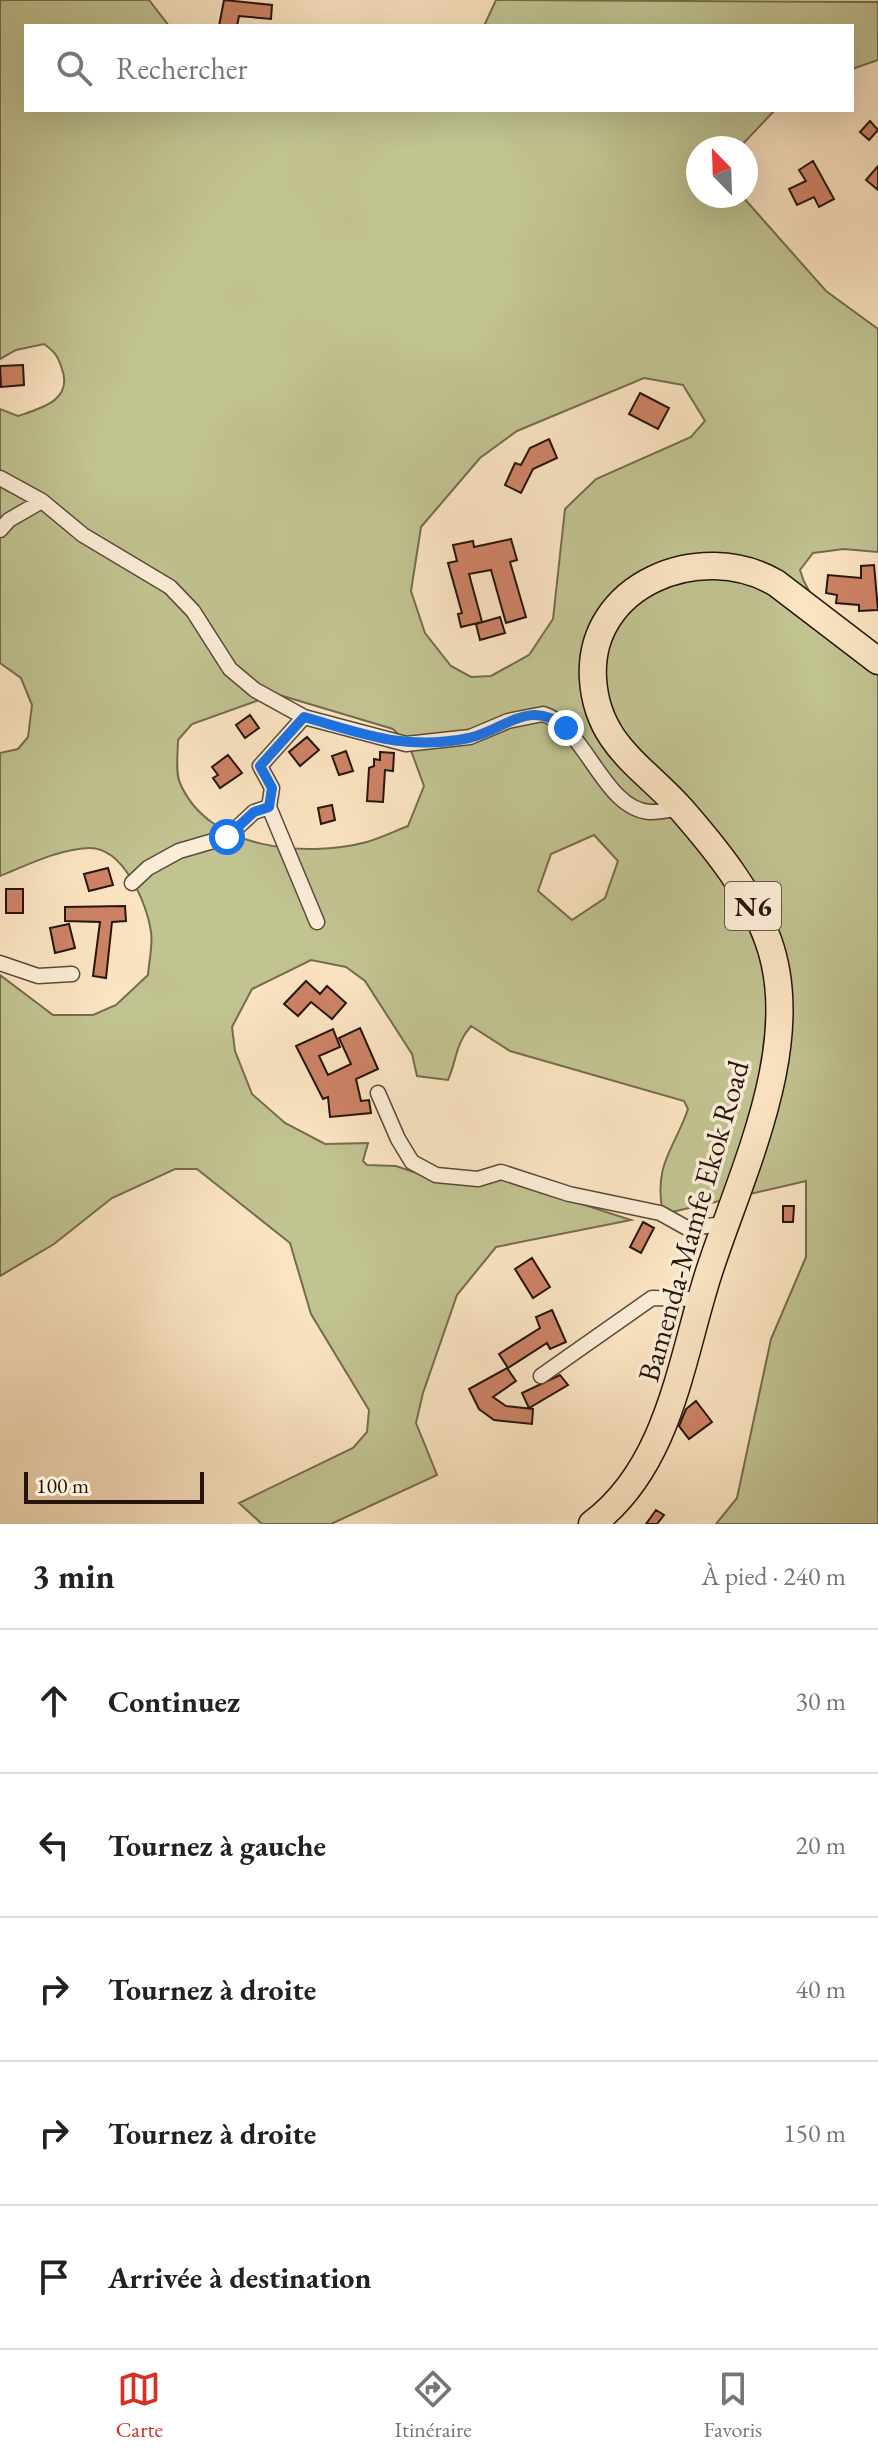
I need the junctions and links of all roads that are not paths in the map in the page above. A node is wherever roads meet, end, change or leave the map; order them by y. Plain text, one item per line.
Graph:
1 (0, 478) edge
2 (42, 501) junction
3 (0, 530) edge
4 (878, 661) edge
5 (304, 717) junction
6 (269, 807) junction
7 (681, 808) junction
8 (132, 883) dead end
9 (317, 922) dead end
10 (0, 963) edge
11 (72, 974) dead end
12 (378, 1093) dead end
13 (726, 1224) junction
14 (702, 1295) junction
15 (541, 1376) dead end
16 (592, 1524) edge

1 - 2 street
2 - 3 street
2 - 5 street
4 - 7 highway, Bamenda-Mamfe Ekok Road / N6
5 - 6 street
5 - 7 street
6 - 8 street
6 - 9 street
7 - 13 highway, Bamenda-Mamfe Ekok Road / N6
10 - 11 street
12 - 13 street
13 - 14 highway, Bamenda-Mamfe Ekok Road / N6
14 - 15 street
14 - 16 highway, Bamenda-Mamfe Ekok Road / N6

